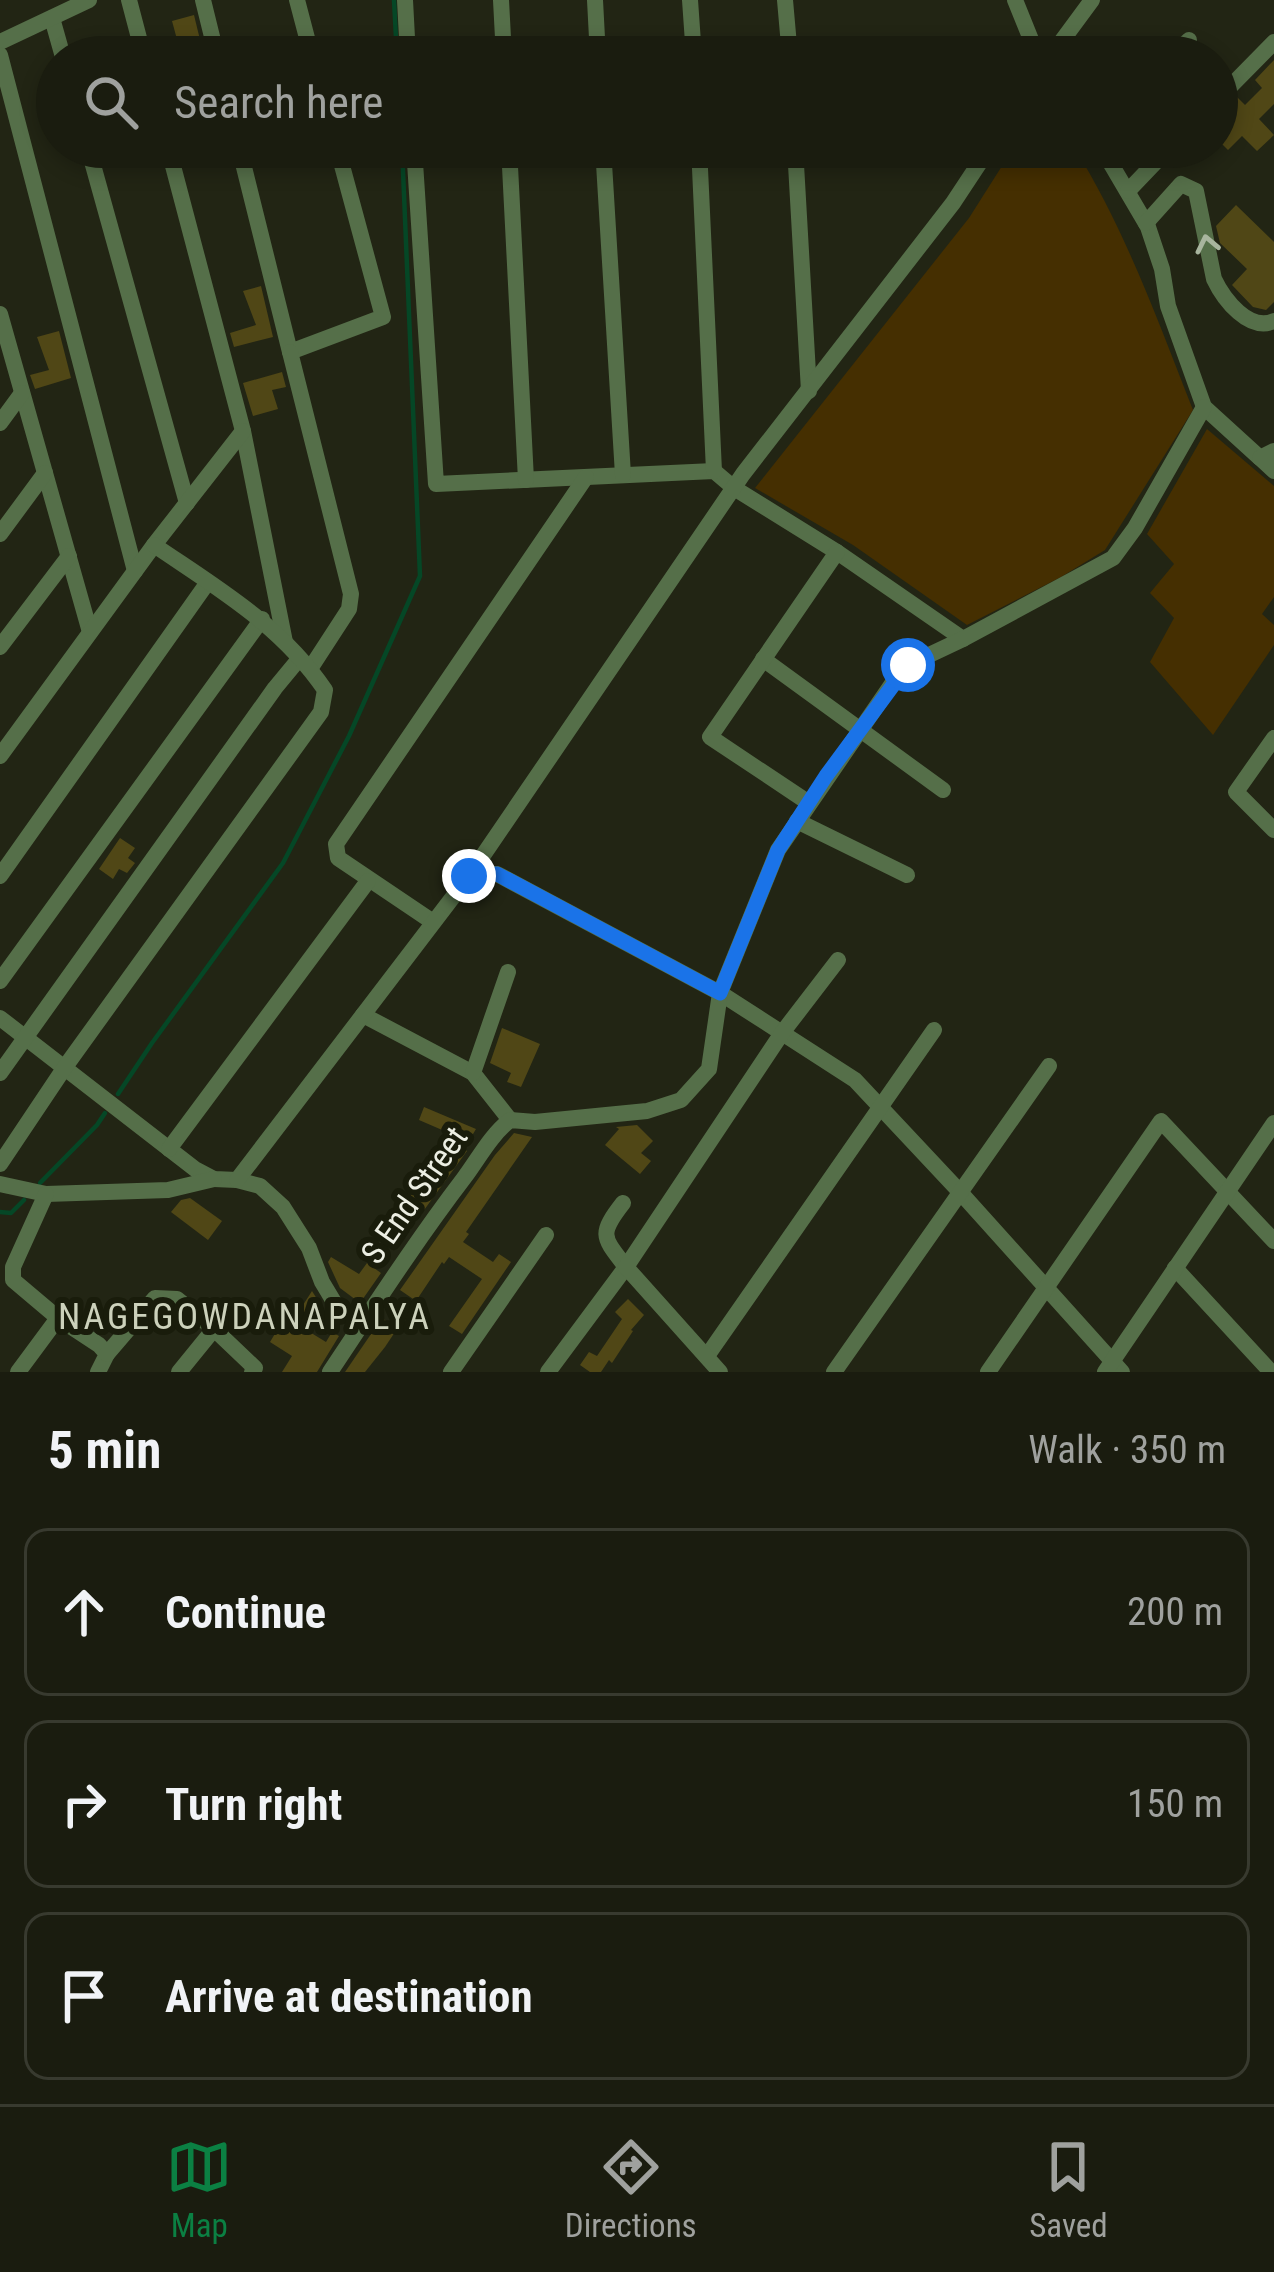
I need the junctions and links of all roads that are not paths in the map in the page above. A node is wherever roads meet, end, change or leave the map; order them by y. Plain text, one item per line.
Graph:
1 (89, 0) edge
2 (129, 0) edge
3 (203, 0) edge
4 (296, 0) edge
5 (405, 0) edge
6 (501, 0) edge
7 (595, 0) edge
8 (690, 0) edge
9 (785, 0) edge
10 (1015, 0) edge
11 (1092, 0) edge
12 (52, 18) junction
13 (57, 36) edge
14 (138, 36) edge
15 (212, 36) edge
16 (306, 36) edge
17 (407, 36) edge
18 (503, 36) edge
19 (597, 36) edge
20 (693, 36) edge
21 (788, 36) edge
22 (1030, 36) edge
23 (1065, 36) edge
24 (0, 42) edge
25 (1274, 42) edge
26 (0, 56) edge
27 (1238, 79) edge
28 (94, 168) edge
29 (174, 168) edge
30 (244, 168) edge
31 (343, 168) edge
32 (415, 168) edge
33 (510, 168) edge
34 (604, 168) edge
35 (700, 168) edge
36 (796, 168) edge
37 (976, 168) edge
38 (1114, 168) edge
39 (1150, 168) edge
40 (1129, 191) junction
41 (1146, 223) junction
42 (0, 314) edge
43 (1274, 320) edge
44 (290, 352) junction
45 (809, 391) junction
46 (22, 393) junction
47 (1204, 406) junction
48 (0, 423) edge
49 (243, 431) junction
50 (1267, 454) edge
51 (713, 471) junction
52 (1274, 471) edge
53 (45, 472) junction
54 (623, 476) junction
55 (586, 477) junction
56 (526, 480) junction
57 (734, 488) junction
58 (187, 503) junction
59 (0, 534) edge
60 (154, 545) junction
61 (837, 552) junction
62 (69, 556) junction
63 (135, 571) junction
64 (208, 582) junction
65 (262, 619) junction
66 (90, 632) junction
67 (963, 639) junction
68 (285, 643) junction
69 (0, 647) edge
70 (763, 659) junction
71 (305, 664) junction
72 (859, 730) junction
73 (1274, 738) edge
74 (0, 756) edge
75 (943, 790) dead end
76 (808, 803) junction
77 (797, 821) junction
78 (1274, 830) edge
79 (907, 875) dead end
80 (0, 876) edge
81 (469, 876) junction
82 (368, 880) junction
83 (433, 922) junction
84 (838, 960) dead end
85 (508, 971) dead end
86 (0, 980) edge
87 (720, 993) junction
88 (363, 1015) junction
89 (0, 1018) edge
90 (934, 1030) dead end
91 (782, 1033) junction
92 (26, 1037) junction
93 (1049, 1066) dead end
94 (64, 1067) junction
95 (0, 1073) edge
96 (473, 1073) junction
97 (880, 1107) junction
98 (510, 1120) junction
99 (1274, 1123) edge
100 (170, 1149) junction
101 (0, 1164) edge
102 (214, 1179) junction
103 (236, 1180) junction
104 (0, 1184) edge
105 (1226, 1190) junction
106 (960, 1192) junction
107 (46, 1194) junction
108 (623, 1204) dead end
109 (546, 1235) dead end
110 (1274, 1241) edge
111 (626, 1267) junction
112 (1175, 1268) junction
113 (1046, 1288) junction
114 (58, 1318) junction
115 (362, 1324) junction
116 (214, 1329) junction
117 (107, 1354) junction
118 (707, 1356) junction
119 (1113, 1369) edge
120 (18, 1372) edge
121 (98, 1372) edge
122 (179, 1372) edge
123 (252, 1372) edge
124 (330, 1372) edge
125 (451, 1372) edge
126 (548, 1372) edge
127 (720, 1372) edge
128 (834, 1372) edge
129 (988, 1372) edge
130 (1270, 1372) edge

1 - 12 street
2 - 14 street
3 - 15 street
4 - 16 street
5 - 17 street
6 - 18 street
7 - 19 street
8 - 20 street
9 - 21 street
10 - 22 street
11 - 23 street
12 - 13 street
12 - 24 street
25 - 27 street
26 - 63 street
28 - 58 street
29 - 49 street
30 - 44 street
31 - 44 street
32 - 56 street
33 - 56 street
34 - 54 street
35 - 51 street
36 - 45 street
37 - 45 street
38 - 40 street
39 - 40 street
40 - 41 street
43 -> 41 street
41 - 47 street
42 - 46 street
44 - 71 street
45 - 57 street
46 - 48 street
46 - 53 street
47 - 50 street
47 - 67 street, S End Street
49 - 58 street
49 - 68 street
50 - 52 street
51 - 54 street
51 - 57 street
53 - 59 street
53 - 62 street
54 - 55 street
55 - 56 street
55 - 82 street
57 - 61 street
57 - 81 street
58 - 60 street
60 - 63 street
60 - 64 street
61 - 67 street
61 - 70 street
62 - 66 street
62 - 69 street
63 - 66 street
64 - 65 street
64 - 80 street
65 - 68 street
65 - 86 street
66 - 74 street
67 - 72 street, S End Street
68 - 71 street
70 - 72 street
70 - 76 street
71 - 92 street
71 - 94 street
72 - 75 street
72 - 76 street, S End Street
73 - 78 street
76 - 77 street, S End Street
77 - 79 street
77 - 87 street, S End Street
81 - 83 street
81 - 87 street
82 - 83 street
82 - 100 street
83 - 88 street
84 - 91 street
85 - 96 street
87 - 91 street
87 - 98 street, S End Street
88 - 96 street
88 - 103 street
89 - 92 street
90 - 97 street
91 - 97 street
91 - 111 street
92 - 94 street
92 - 95 street
93 - 106 street
94 - 100 street
94 - 101 street
96 - 98 street
97 - 106 street
97 - 118 street
98 - 115 street, S End Street
99 - 105 street
100 - 102 street
102 - 103 street
102 - 107 street
103 - 115 street
104 - 107 street
105 - 110 street
105 - 112 street
105 - 113 street
106 - 113 street
106 - 128 street
107 - 114 street
108 - 111 street
109 - 125 street
111 - 118 street
111 - 126 street
112 - 119 street
112 - 130 street
113 - 119 street
113 - 129 street
114 - 117 street
114 - 120 street
115 - 124 street, S End Street
116 - 117 street
116 - 122 street
116 - 123 street
117 - 121 street
118 - 127 street

